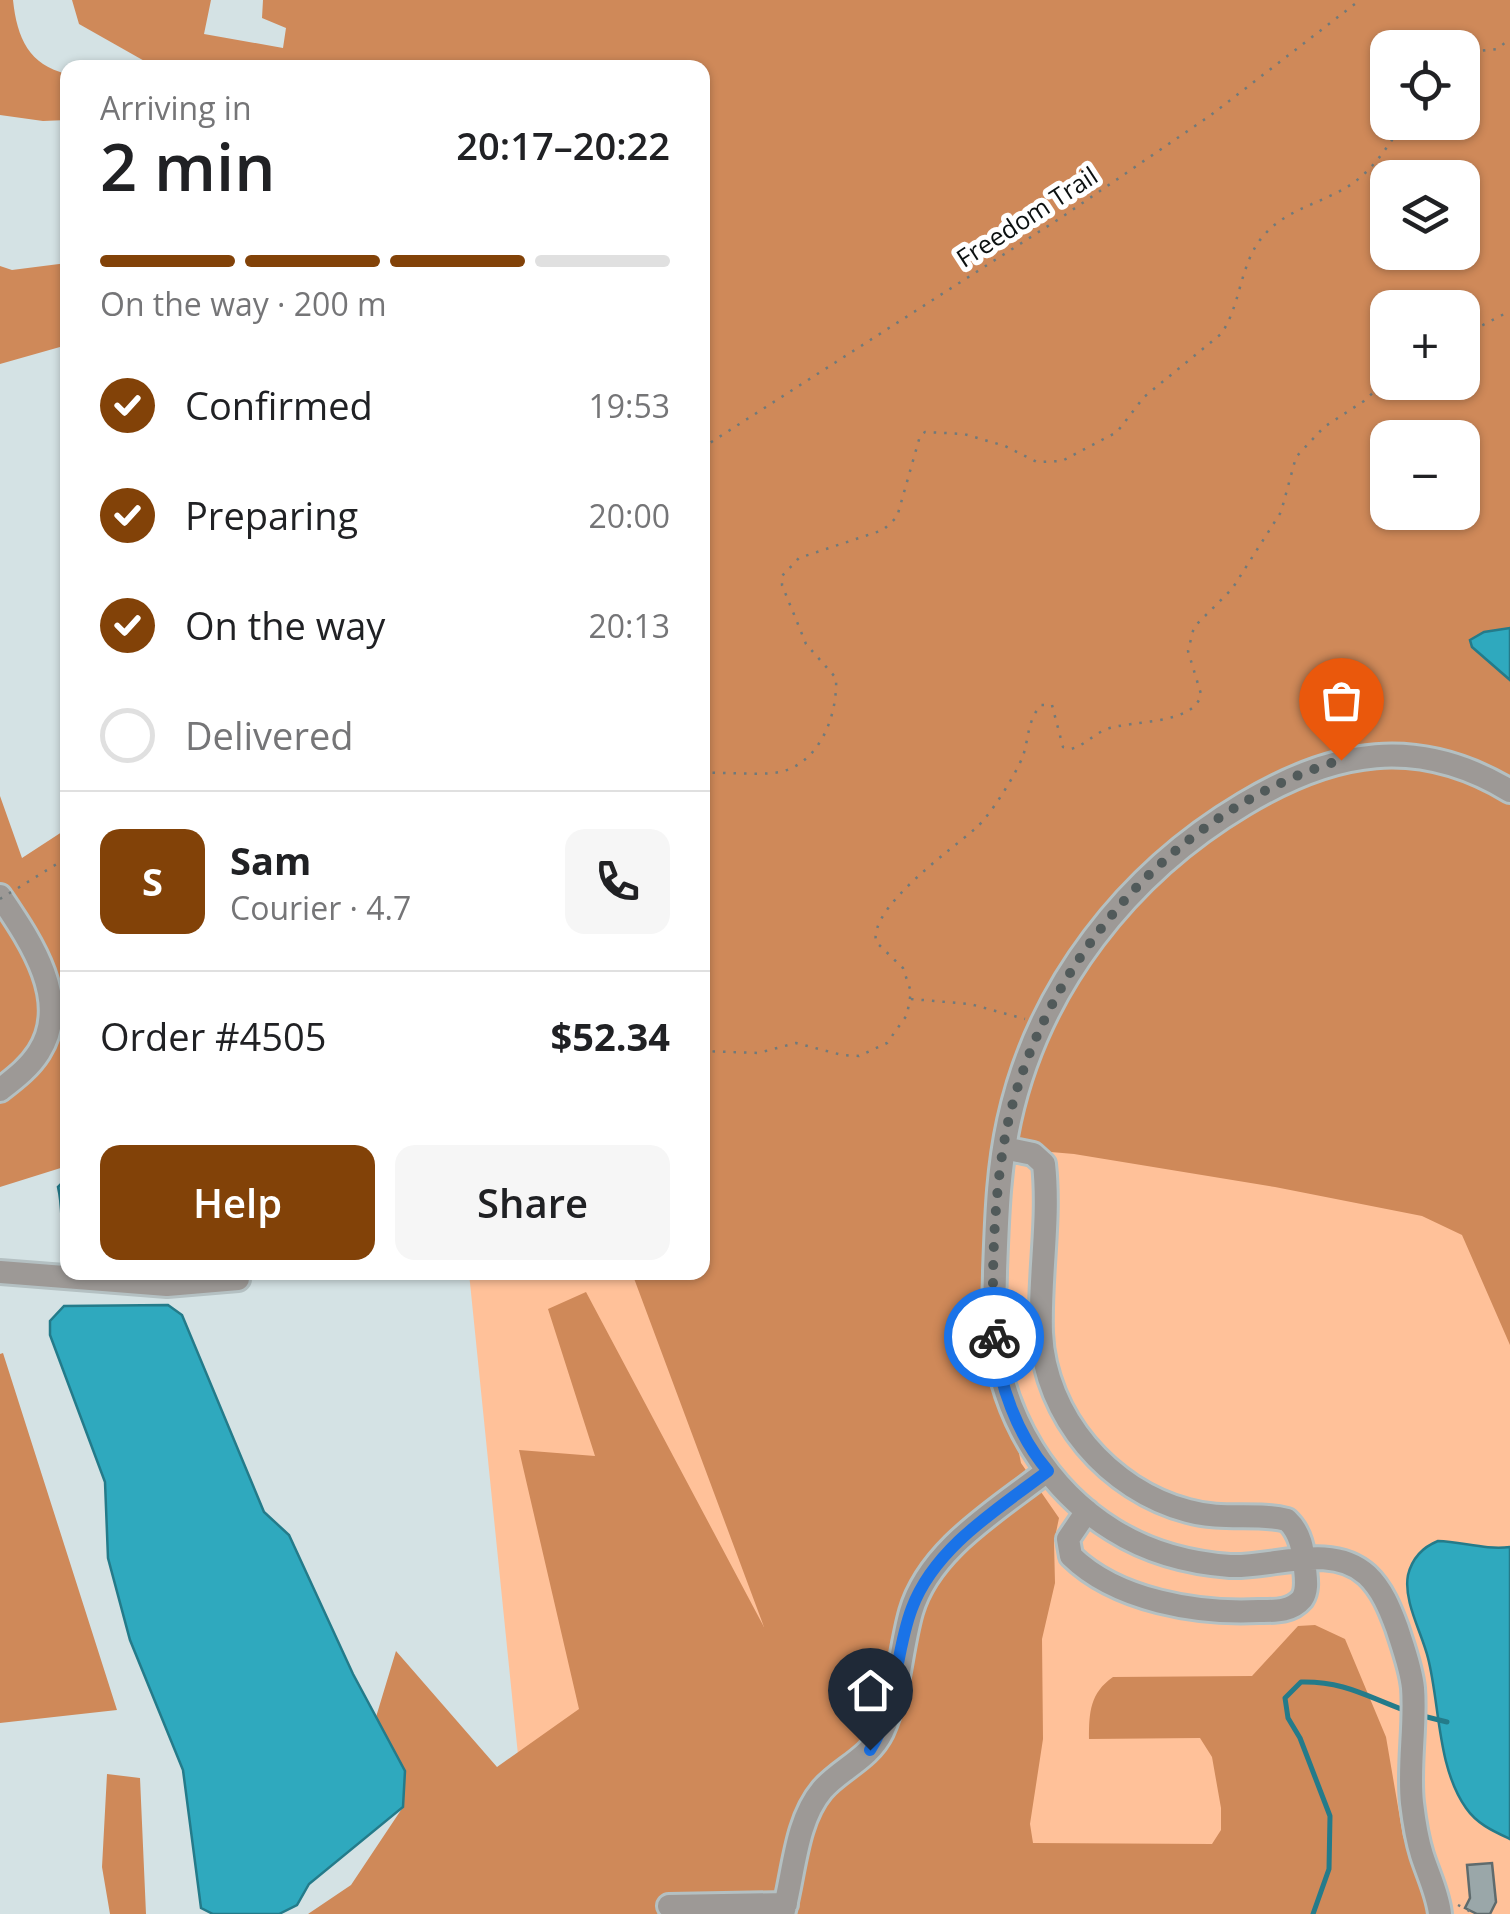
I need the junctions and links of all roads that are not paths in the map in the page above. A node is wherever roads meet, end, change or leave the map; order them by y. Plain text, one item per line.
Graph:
1 (1510, 791) edge
2 (5, 895) edge
3 (0, 1090) edge
4 (1004, 1148) junction
5 (0, 1272) edge
6 (60, 1277) edge
7 (103, 1280) edge
8 (218, 1280) edge
9 (1048, 1471) junction
10 (1086, 1512) junction
11 (1304, 1560) junction
12 (669, 1906) dead end
13 (785, 1909) edge
14 (1443, 1910) edge

1 - 4 street
2 - 3 street
4 - 9 street
4 - 11 street
5 - 6 street
7 - 8 street
9 - 10 street
9 - 13 street
10 - 11 street
10 - 11 street
11 - 14 street
12 - 13 street

